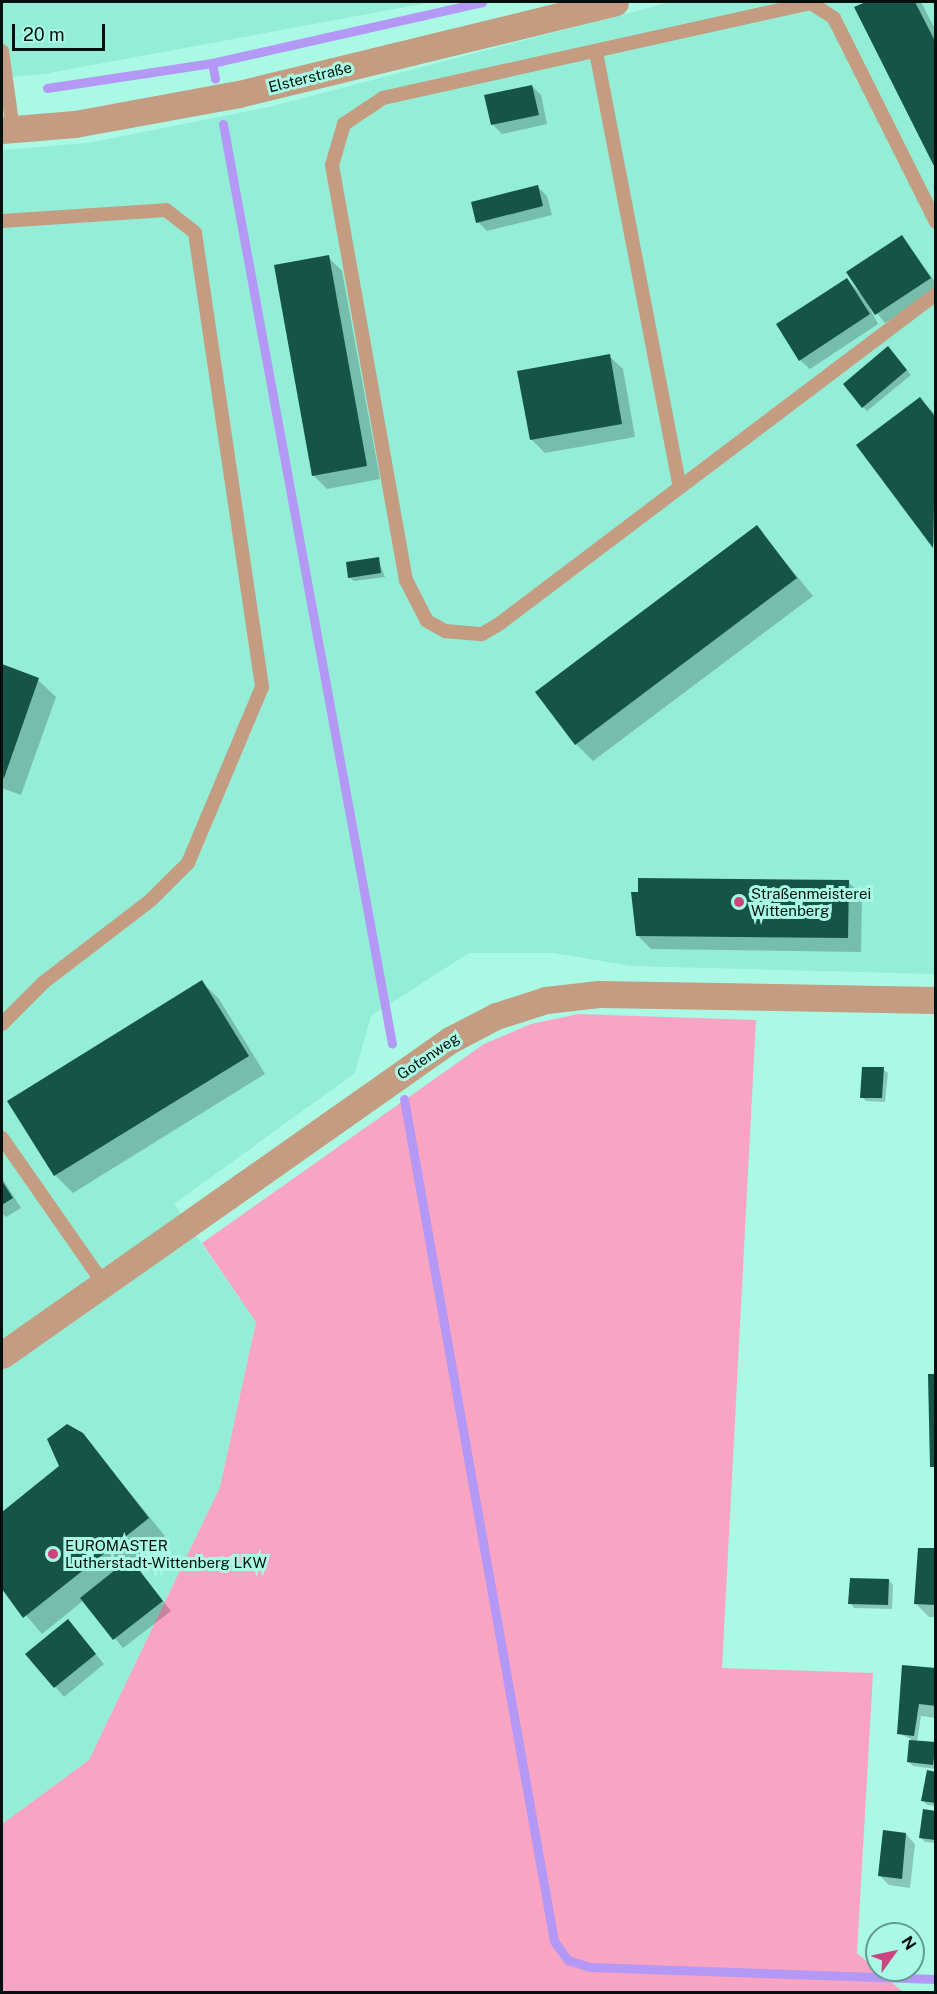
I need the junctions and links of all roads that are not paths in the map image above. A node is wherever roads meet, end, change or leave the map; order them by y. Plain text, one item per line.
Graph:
1 (615, 2) edge
2 (2, 51) edge
3 (596, 52) junction
4 (7, 129) edge
5 (2, 221) edge
6 (936, 222) edge
7 (936, 294) edge
8 (680, 487) junction
9 (936, 1000) edge
10 (2, 1024) edge
11 (2, 1138) edge
12 (103, 1283) junction
13 (2, 1354) edge

1 - 4 street, Elsterstraße
2 - 4 lane
3 - 6 lane
3 - 8 lane
3 - 8 lane
5 - 10 lane
7 - 8 lane
9 - 12 street, Gotenweg
11 - 12 lane
12 - 13 street, Gotenweg

